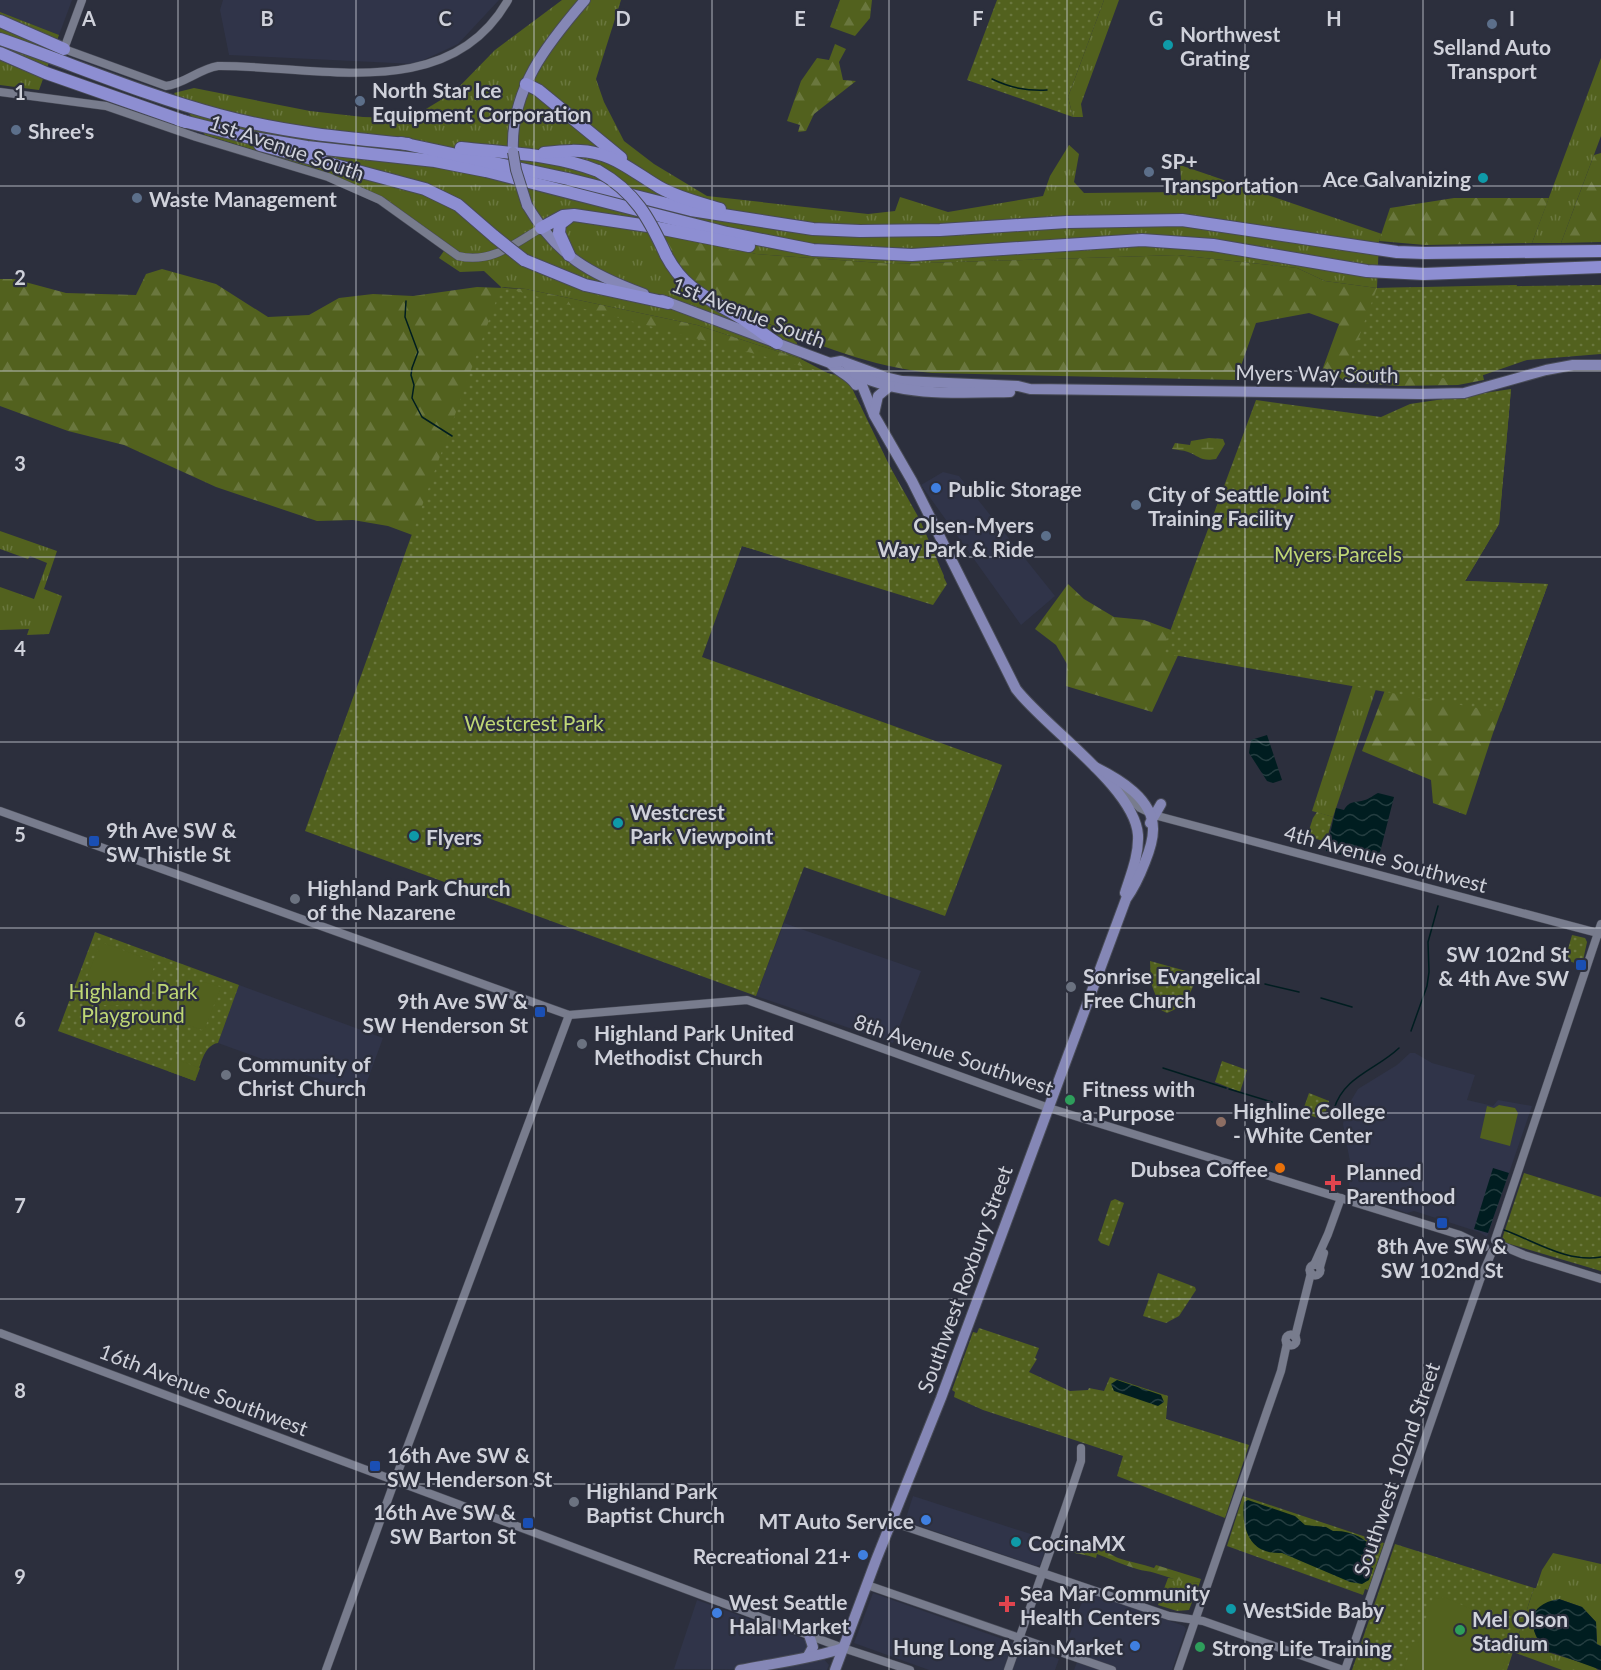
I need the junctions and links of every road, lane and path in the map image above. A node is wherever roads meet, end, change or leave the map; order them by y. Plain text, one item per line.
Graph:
1 (82, 0) edge
2 (508, 0) edge
3 (585, 0) edge
4 (577, 10) junction
5 (0, 21) edge
6 (0, 31) edge
7 (0, 39) edge
8 (64, 49) junction
9 (0, 53) edge
10 (45, 54) junction
11 (0, 60) edge
12 (46, 73) junction
13 (526, 84) junction
14 (0, 92) edge
15 (179, 120) junction
16 (401, 143) junction
17 (516, 149) junction
18 (647, 179) junction
19 (574, 215) junction
20 (771, 223) junction
21 (541, 228) junction
22 (813, 250) junction
23 (1601, 251) edge
24 (569, 255) junction
25 (1601, 267) edge
26 (668, 303) junction
27 (777, 343) junction
28 (835, 364) junction
29 (1601, 365) edge
30 (860, 380) junction
31 (887, 382) junction
32 (874, 415) junction
33 (1095, 767) junction
34 (0, 811) edge
35 (1155, 815) junction
36 (1137, 856) junction
37 (1126, 899) junction
38 (1601, 924) edge
39 (1599, 934) edge
40 (569, 1015) junction
41 (1049, 1108) junction
42 (1341, 1198) junction
43 (1491, 1245) junction
44 (1601, 1279) edge
45 (0, 1333) edge
46 (1081, 1448) dead end
47 (395, 1480) junction
48 (892, 1522) junction
49 (1043, 1574) junction
50 (867, 1585) junction
51 (1195, 1621) junction
52 (809, 1635) junction
53 (1019, 1638) junction
54 (843, 1648) junction
55 (855, 1652) junction
56 (808, 1656) junction
57 (822, 1656) junction
58 (836, 1669) edge
59 (326, 1670) edge
60 (740, 1670) edge
61 (901, 1670) edge
62 (910, 1670) edge
63 (1008, 1670) edge
64 (1112, 1670) edge
65 (1178, 1670) edge
66 (1344, 1670) edge

1 - 8 street
2 - 8 street
3 - 4 main road
4 - 13 main road
4 - 17 main road
5 - 8 highway
6 - 10 highway
7 - 10 highway
9 - 12 highway
10 - 16 highway
11 - 12 highway
12 - 15 highway
13 - 17 main road
13 - 18 highway
14 - 21 street, 1st Avenue South
15 - 22 highway
15 - 26 highway, bridge
16 - 17 highway
16 - 20 highway
17 - 18 highway
17 - 21 main road, bridge
17 - 27 highway, bridge
18 - 20 highway
19 - 21 highway
19 - 22 highway
19 - 24 highway
20 - 23 highway
21 - 24 main road, 1st Avenue South
22 - 25 highway
24 - 26 main road, 1st Avenue South
26 - 27 main road, 1st Avenue South
27 - 28 main road, 1st Avenue South
28 - 30 main road
28 - 31 main road, Myers Way South
29 - 31 main road, Myers Way South
30 - 31 main road
30 - 32 main road
31 - 32 main road
32 - 33 main road
33 - 35 street
33 - 35 main road
33 - 36 main road, Southwest Roxbury Street
34 - 40 street
35 - 36 main road
35 - 37 main road, Southwest Roxbury Street
35 - 39 street, 4th Avenue Southwest
36 - 37 main road, Southwest Roxbury Street
37 - 41 main road, Southwest Roxbury Street
38 - 39 street, Southwest 102nd Street
39 - 43 street, Southwest 102nd Street
40 - 41 street, 8th Avenue Southwest
40 - 47 street
41 - 42 street, 8th Avenue Southwest
41 - 48 main road, Southwest Roxbury Street
42 - 43 street, 8th Avenue Southwest
42 - 51 street
43 - 44 street, 8th Avenue Southwest
43 - 66 street, Southwest 102nd Street
45 - 47 street, 16th Avenue Southwest
46 - 49 street
47 - 52 street, 16th Avenue Southwest
47 - 59 street
48 - 49 street
48 - 50 main road, Southwest Roxbury Street
49 - 51 street
49 - 53 street
50 - 53 street
50 - 54 main road, Southwest Roxbury Street
51 - 65 street
51 - 66 street
52 - 54 street, 16th Avenue Southwest
52 - 56 main road
53 - 63 street
53 - 64 street
54 - 55 street, 16th Avenue Southwest
54 - 57 main road
54 - 58 main road, Southwest Roxbury Street
55 - 61 street
55 - 62 street
56 - 57 main road
56 - 60 main road
57 - 58 main road

